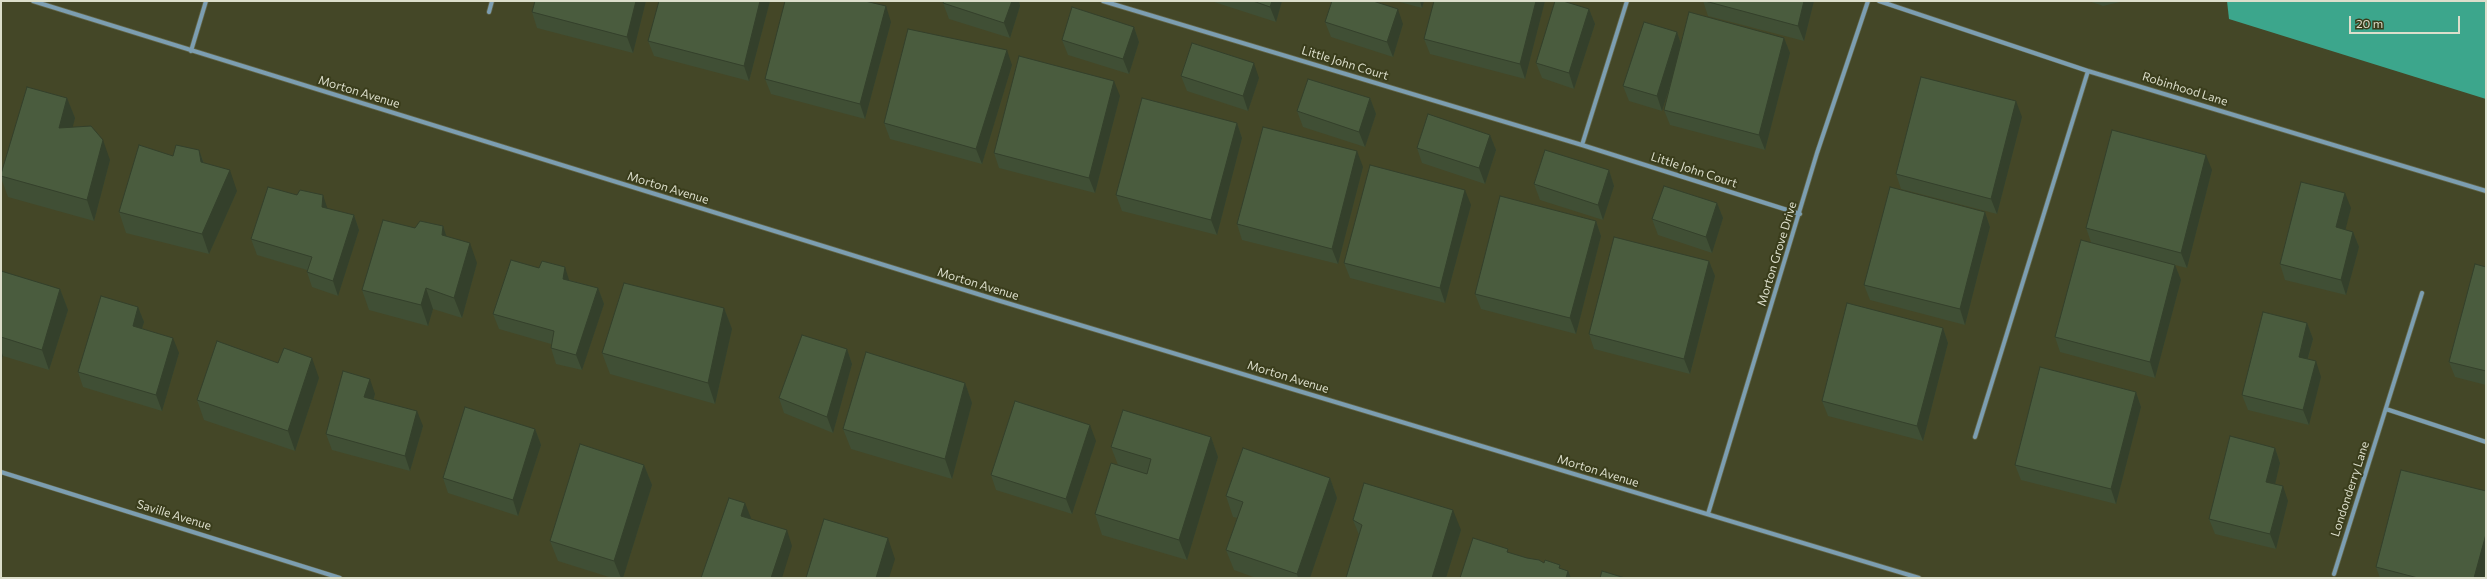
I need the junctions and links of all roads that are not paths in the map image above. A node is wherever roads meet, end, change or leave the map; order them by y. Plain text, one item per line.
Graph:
1 (33, 1) edge
2 (206, 1) edge
3 (492, 1) edge
4 (1102, 1) edge
5 (1627, 1) edge
6 (1868, 1) edge
7 (1879, 1) edge
8 (489, 12) dead end
9 (191, 51) junction
10 (2088, 71) junction
11 (1582, 145) junction
12 (2486, 192) edge
13 (1800, 214) junction
14 (2422, 292) dead end
15 (2386, 409) junction
16 (1975, 437) dead end
17 (2486, 442) edge
18 (1, 472) edge
19 (1708, 514) junction
20 (2334, 574) dead end
21 (340, 578) edge
22 (1919, 578) edge

1 - 9 street, Morton Avenue
2 - 9 street
3 - 8 street
4 - 11 street, Little John Court
5 - 11 street
6 - 13 street, Morton Grove Drive
7 - 10 street, Robinhood Lane
9 - 19 street, Morton Avenue
10 - 12 street, Robinhood Lane
10 - 16 street
11 - 13 street, Little John Court
13 - 19 street, Morton Grove Drive
14 - 15 street, Londonderry Lane
15 - 17 street
15 - 20 street, Londonderry Lane
18 - 21 street, Saville Avenue
19 - 22 street, Morton Avenue

